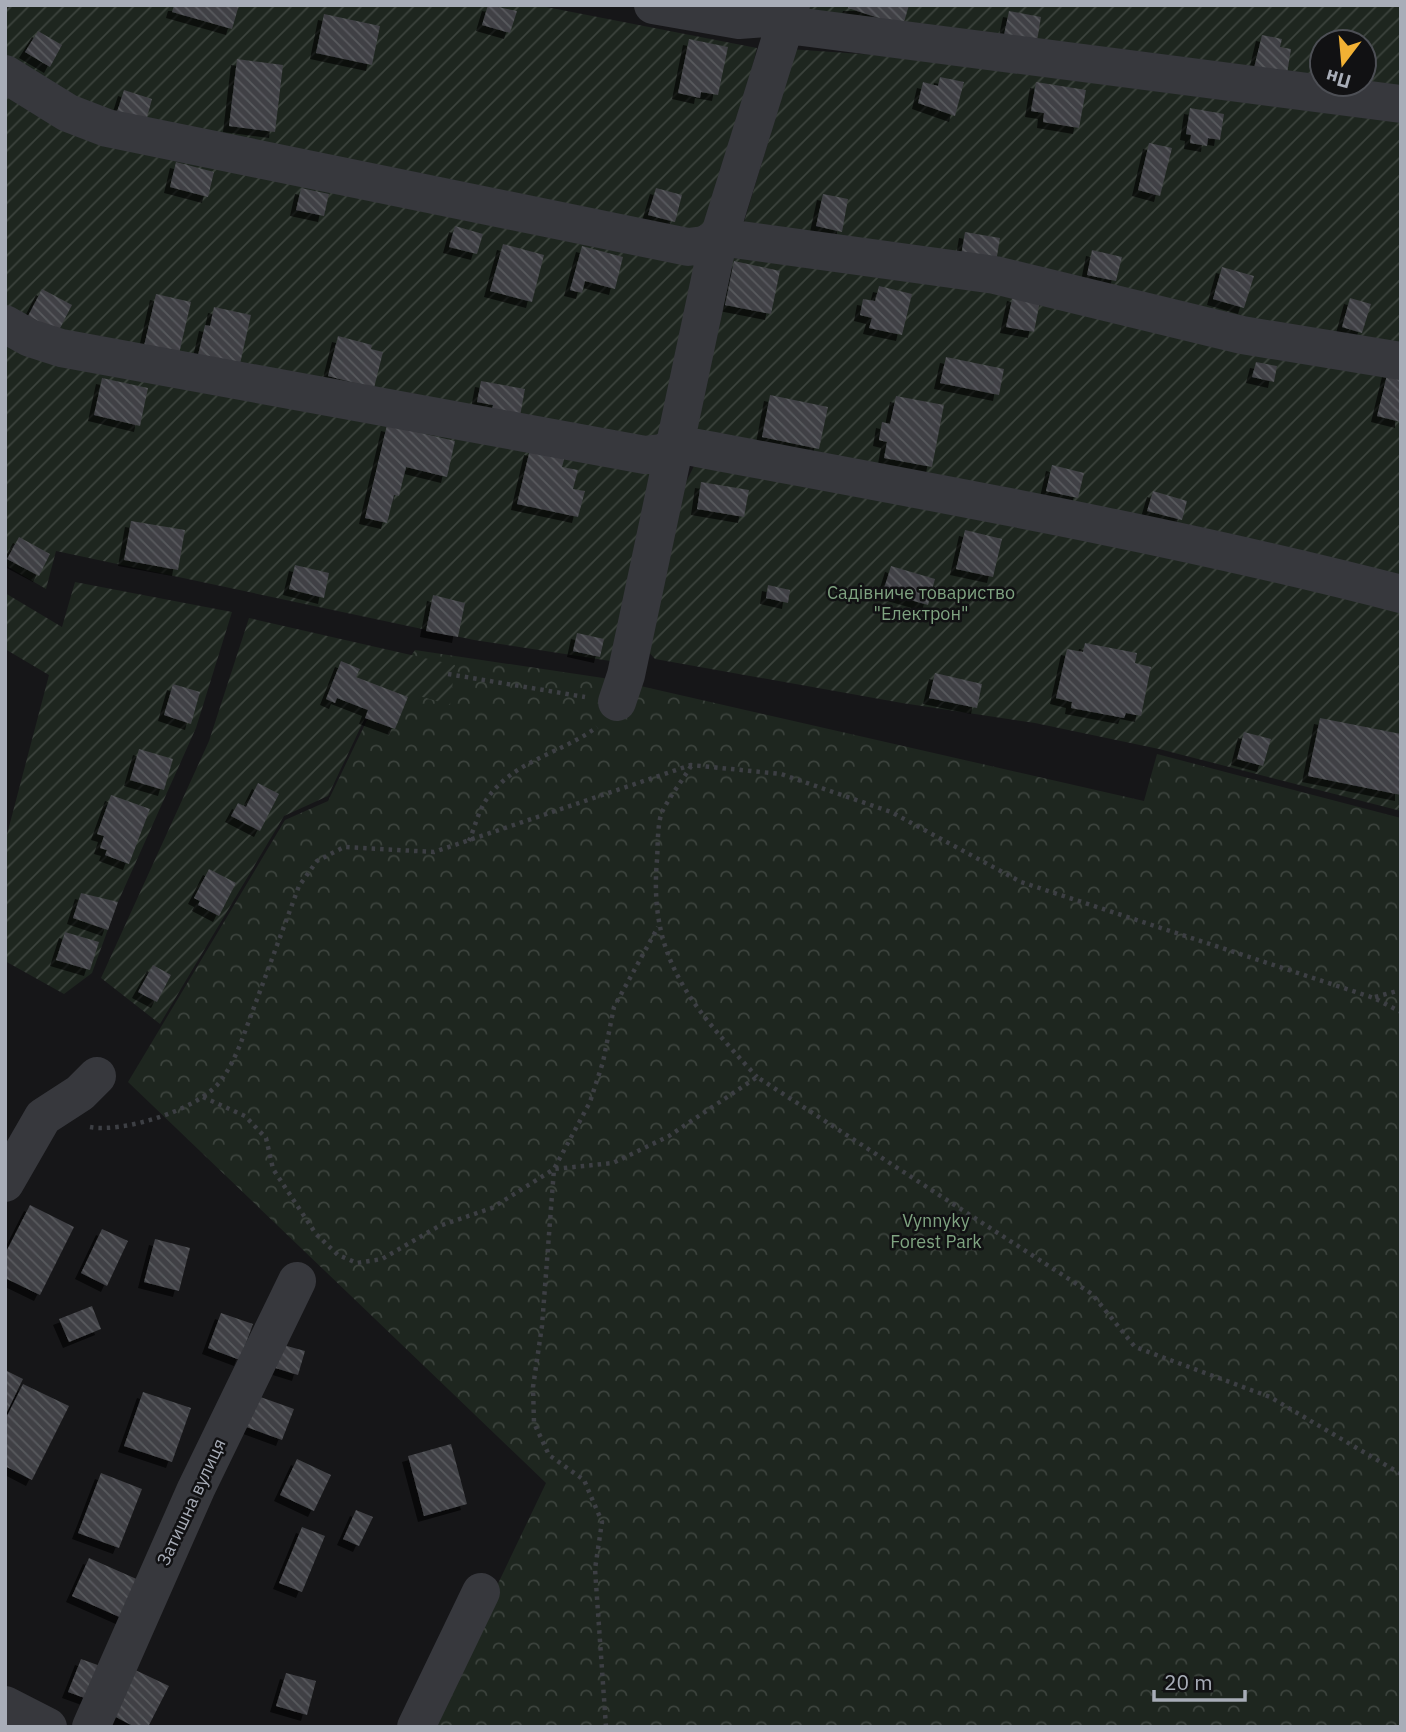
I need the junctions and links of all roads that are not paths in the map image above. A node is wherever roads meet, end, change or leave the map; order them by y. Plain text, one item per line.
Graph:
1 (653, 5) edge
2 (789, 15) edge
3 (5, 74) edge
4 (1401, 104) edge
5 (719, 237) junction
6 (5, 324) edge
7 (1401, 361) edge
8 (676, 444) junction
9 (1401, 594) edge
10 (617, 702) road end
11 (97, 1076) dead end
12 (5, 1183) edge
13 (298, 1281) dead end
14 (481, 1592) dead end
15 (5, 1705) edge
16 (48, 1727) edge
17 (91, 1727) edge
18 (416, 1727) edge

1 - 2 street
2 - 4 street
2 - 5 street
3 - 5 street
5 - 7 street
5 - 8 street
6 - 8 street
8 - 9 street
8 - 10 street
11 - 12 street
13 - 17 street, Затишна вулиця
14 - 18 street
15 - 16 street

